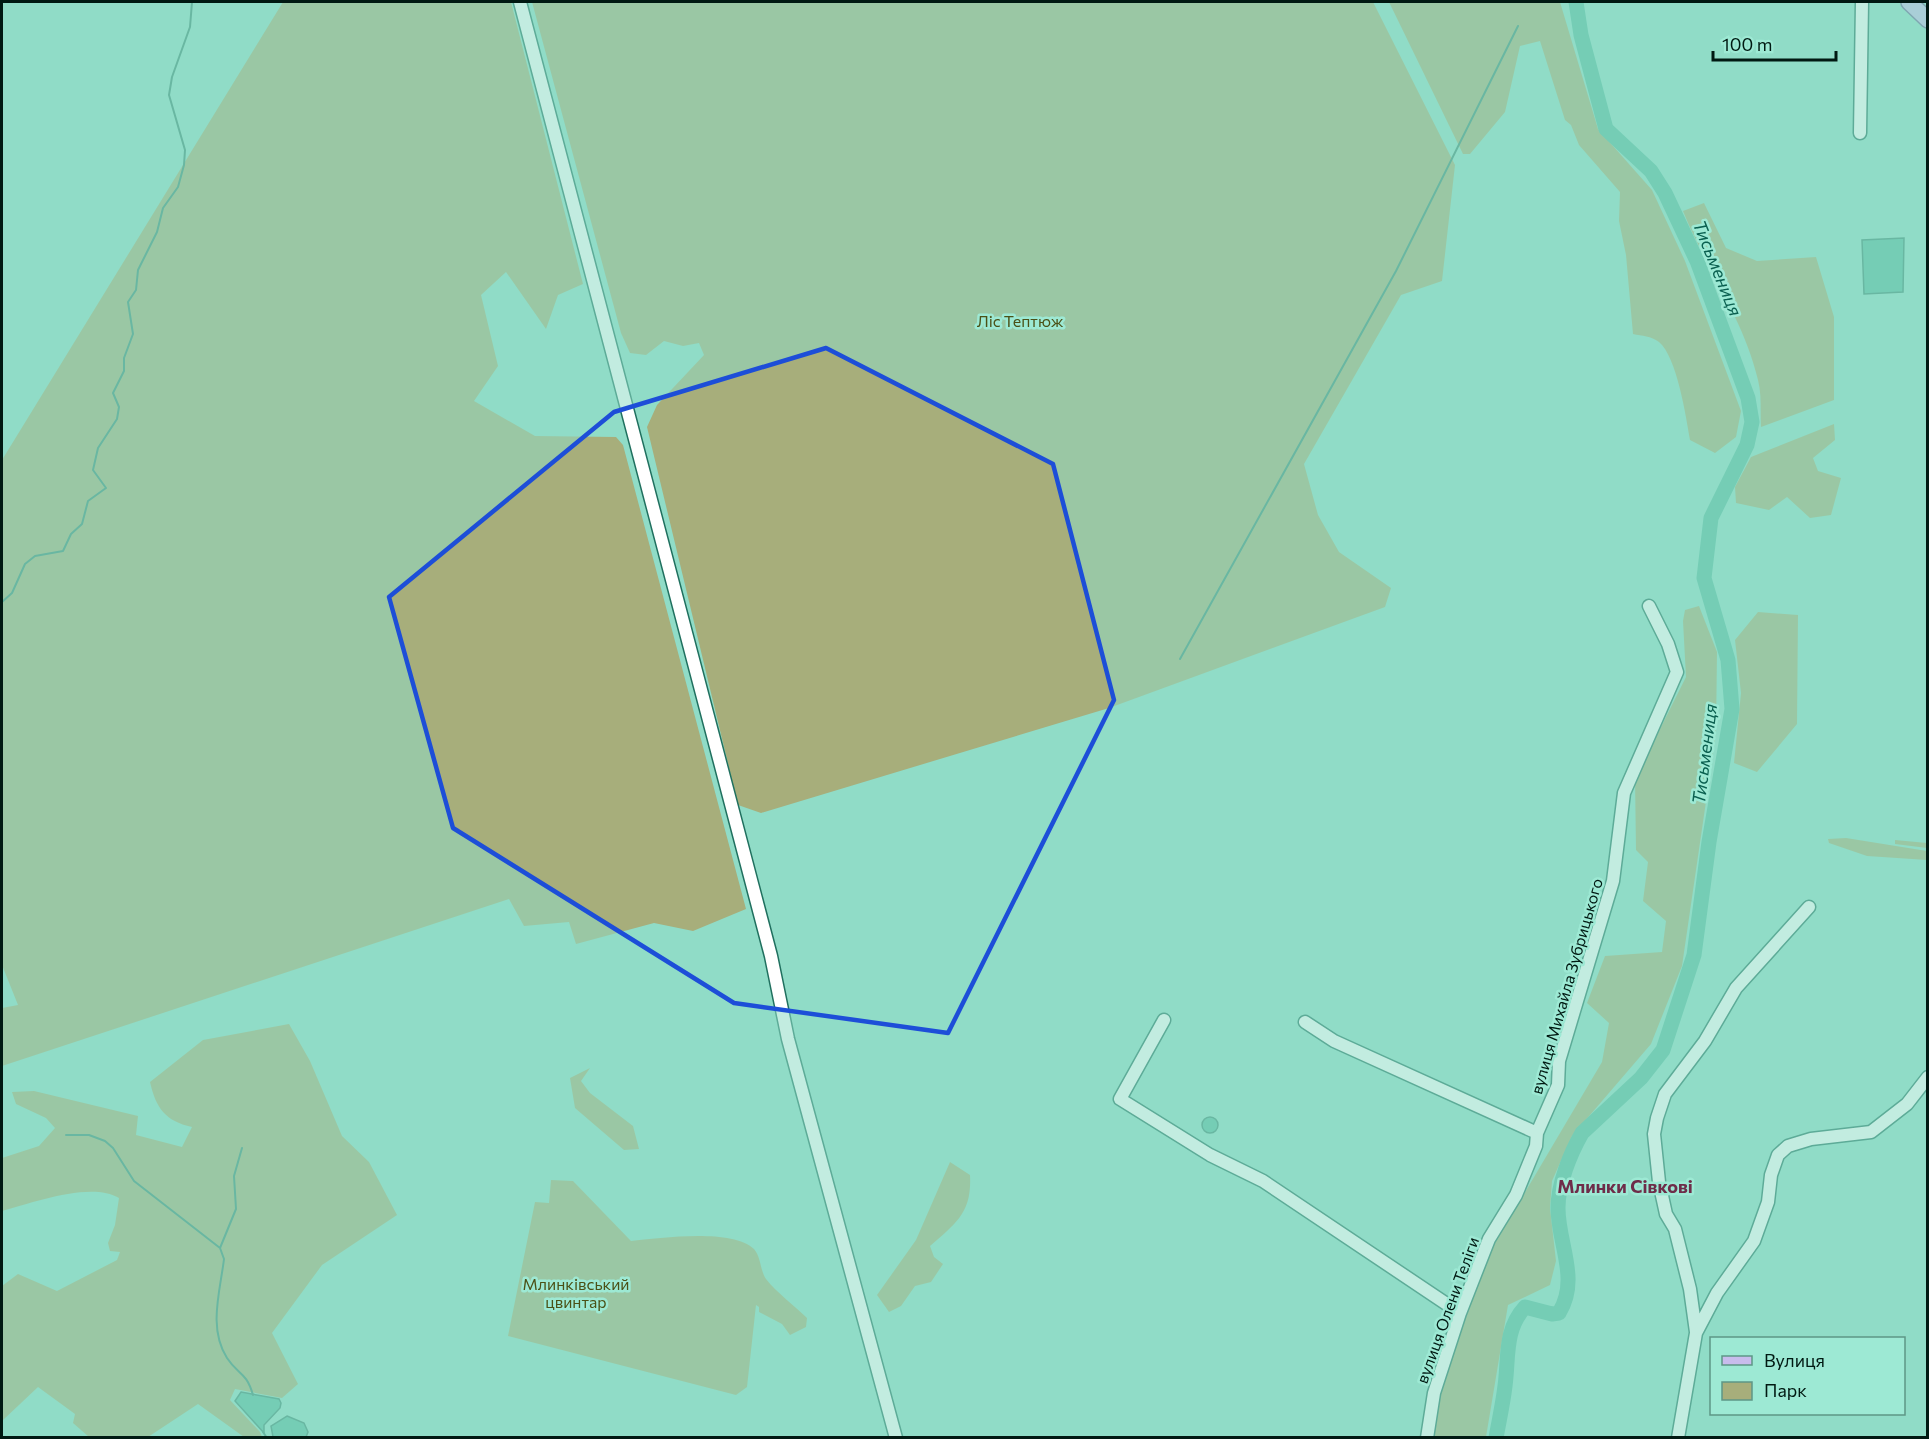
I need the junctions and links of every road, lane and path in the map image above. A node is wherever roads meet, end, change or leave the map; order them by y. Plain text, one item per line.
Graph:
1 (520, 2) edge
2 (1862, 2) edge
3 (1909, 2) edge
4 (1928, 20) edge
5 (1860, 133) dead end
6 (1649, 606) dead end
7 (1809, 907) dead end
8 (1164, 1020) dead end
9 (1305, 1022) dead end
10 (1928, 1077) edge
11 (1537, 1133) junction
12 (1460, 1313) junction
13 (1696, 1333) junction
14 (896, 1437) edge
15 (1427, 1437) edge
16 (1678, 1437) edge

1 - 14 street
2 - 5 street
3 - 4 main road
6 - 11 street, вулиця Михайла Зубрицького
7 - 13 street
8 - 12 street
9 - 11 street
10 - 13 street
11 - 12 street, вулиця Олени Теліги
12 - 15 street, вулиця Олени Теліги
13 - 16 street

